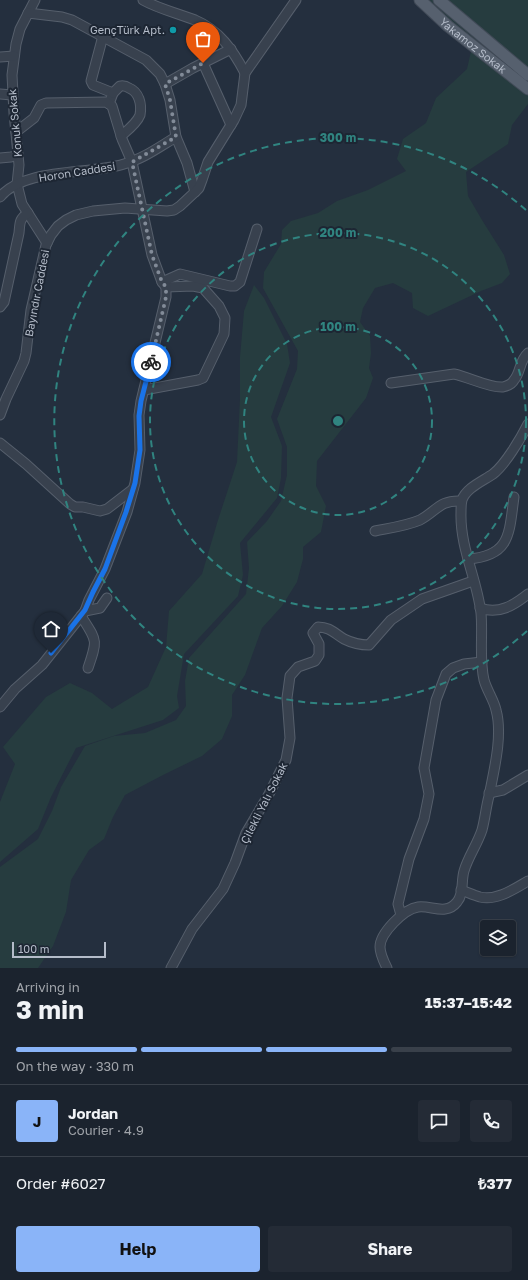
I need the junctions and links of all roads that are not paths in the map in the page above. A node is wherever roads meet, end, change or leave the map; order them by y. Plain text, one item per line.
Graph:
1 (35, 0) edge
2 (143, 0) edge
3 (296, 0) edge
4 (420, 0) edge
5 (439, 0) edge
6 (28, 13) junction
7 (104, 36) junction
8 (231, 49) junction
9 (14, 56) junction
10 (0, 57) edge
11 (203, 63) junction
12 (245, 72) junction
13 (528, 75) edge
14 (165, 84) junction
15 (528, 89) edge
16 (114, 93) junction
17 (0, 94) edge
18 (12, 95) junction
19 (109, 104) junction
20 (231, 125) junction
21 (16, 132) junction
22 (121, 136) junction
23 (176, 137) junction
24 (18, 155) junction
25 (0, 158) edge
26 (132, 162) junction
27 (17, 184) junction
28 (195, 192) junction
29 (0, 197) edge
30 (141, 209) junction
31 (28, 213) junction
32 (257, 229) dead end
33 (47, 243) junction
34 (164, 285) junction
35 (0, 307) edge
36 (528, 353) edge
37 (391, 383) dead end
38 (144, 390) junction
39 (0, 415) edge
40 (527, 430) edge
41 (0, 443) edge
42 (133, 489) junction
43 (514, 497) dead end
44 (461, 502) junction
45 (375, 531) dead end
46 (468, 559) junction
47 (473, 581) junction
48 (528, 594) edge
49 (107, 598) dead end
50 (480, 608) junction
51 (83, 613) junction
52 (482, 662) junction
53 (88, 668) dead end
54 (0, 707) edge
55 (528, 775) edge
56 (489, 793) junction
57 (528, 881) edge
58 (461, 890) junction
59 (401, 915) junction
60 (172, 968) edge
61 (387, 968) edge

1 - 6 street, Konuk Sokak
2 - 8 street
3 - 12 street, Bayındır Caddesi
4 - 15 main road, Yakamoz Sokak
5 - 13 main road, Yakamoz Sokak
6 - 7 street
6 - 9 street, Konuk Sokak
7 - 14 street
7 - 16 street
8 - 11 street
8 - 12 street
9 - 10 street
9 - 18 street, Konuk Sokak
11 - 14 street
11 - 20 street
12 - 20 street, Bayındır Caddesi
14 - 23 street
16 - 19 street
16 - 22 street
17 - 18 street
18 - 21 street, Konuk Sokak
19 - 21 street
19 - 22 street
20 - 28 street, Bayındır Caddesi
21 - 24 street, Konuk Sokak
22 - 26 street
23 - 26 street, Horon Caddesi
23 - 28 street
24 - 25 street
24 - 27 street, Konuk Sokak
26 - 27 street, Horon Caddesi
26 - 30 street
27 - 29 street, Horon Caddesi
27 - 31 street, Konuk Sokak
28 - 30 street, Bayındır Caddesi
30 - 33 street, Bayındır Caddesi
30 - 34 street
31 - 33 street, Konuk Sokak
31 - 35 street
32 - 34 street
33 - 39 street, Bayındır Caddesi
34 - 38 street
34 - 38 street
36 - 37 street
38 - 42 street
40 - 44 street
41 - 42 street
42 - 51 street
43 - 46 street
44 - 45 street
44 - 46 street
46 - 47 street
47 - 50 street
47 - 60 street, Çilekli Yalı Sokak
48 - 50 street
49 - 51 street
50 - 52 street
51 - 53 street
51 - 54 street
52 - 56 street
52 - 59 street
55 - 56 street
56 - 58 street
57 - 58 street
58 - 59 street
59 - 61 street

